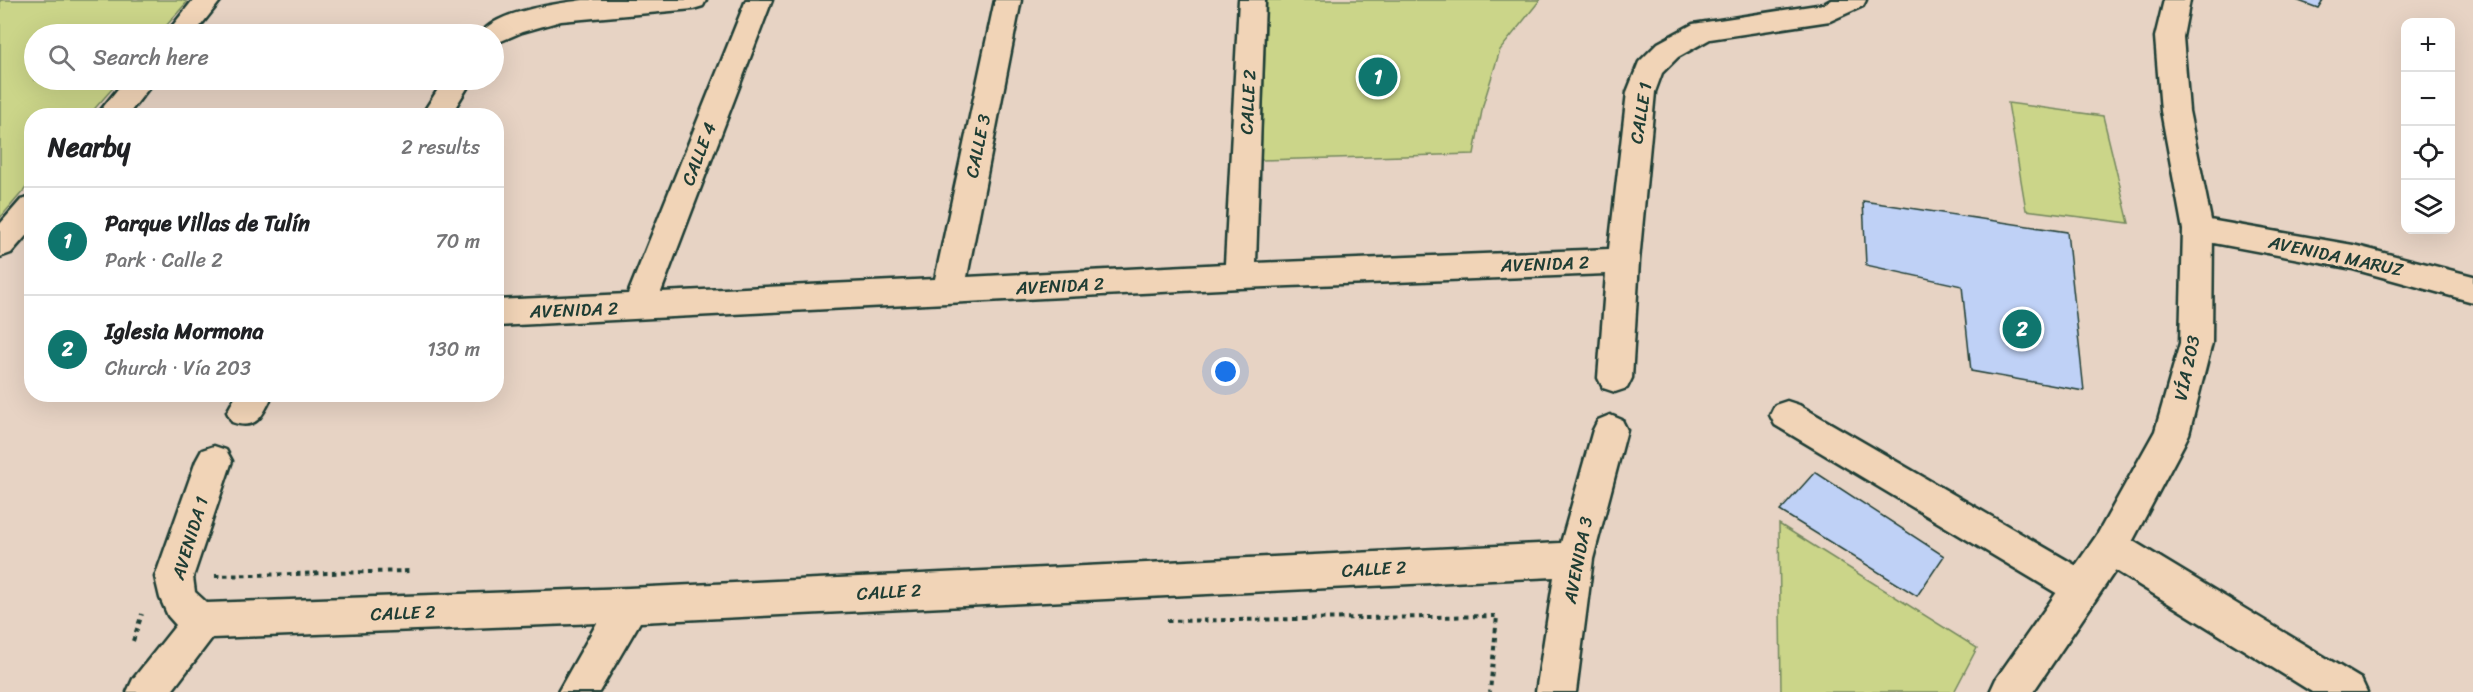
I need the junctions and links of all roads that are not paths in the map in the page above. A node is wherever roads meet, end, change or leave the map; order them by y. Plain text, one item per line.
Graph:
1 (208, 0) edge
2 (693, 0) edge
3 (759, 0) edge
4 (1008, 0) edge
5 (1252, 0) edge
6 (1853, 0) edge
7 (2174, 1) edge
8 (188, 24) edge
9 (504, 30) edge
10 (132, 90) edge
11 (452, 90) edge
12 (117, 108) edge
13 (440, 108) edge
14 (24, 217) edge
15 (2198, 230) junction
16 (0, 245) edge
17 (1623, 261) junction
18 (1240, 276) junction
19 (2473, 289) edge
20 (948, 292) junction
21 (639, 307) junction
22 (504, 313) edge
23 (1615, 378) dead end
24 (1787, 415) dead end
25 (1610, 430) dead end
26 (214, 461) dead end
27 (2110, 547) junction
28 (1575, 559) junction
29 (2081, 588) junction
30 (629, 605) junction
31 (202, 621) junction
32 (147, 692) edge
33 (578, 692) edge
34 (1556, 692) edge
35 (2010, 692) edge
36 (2347, 692) edge

1 - 8 street
2 - 9 street
3 - 21 street, CALLE 4
4 - 20 street, CALLE 3
5 - 18 street, CALLE 2
6 - 17 street, CALLE 1
7 - 15 street, VÍA 203
10 - 12 street
11 - 13 street
14 - 16 street
15 - 19 street, AVENIDA MARUZ
15 - 27 street, VÍA 203
17 - 18 street, AVENIDA 2
17 - 23 street, CALLE 1
18 - 20 street, AVENIDA 2
20 - 21 street, AVENIDA 2
21 - 22 street, AVENIDA 2
24 - 29 street
25 - 28 street, AVENIDA 3
26 - 31 street, AVENIDA 1
27 - 29 street, VÍA 203
27 - 36 street
28 - 30 street, CALLE 2
28 - 34 street, AVENIDA 3
29 - 35 street, VÍA 203
30 - 31 street, CALLE 2
30 - 33 street
31 - 32 street

